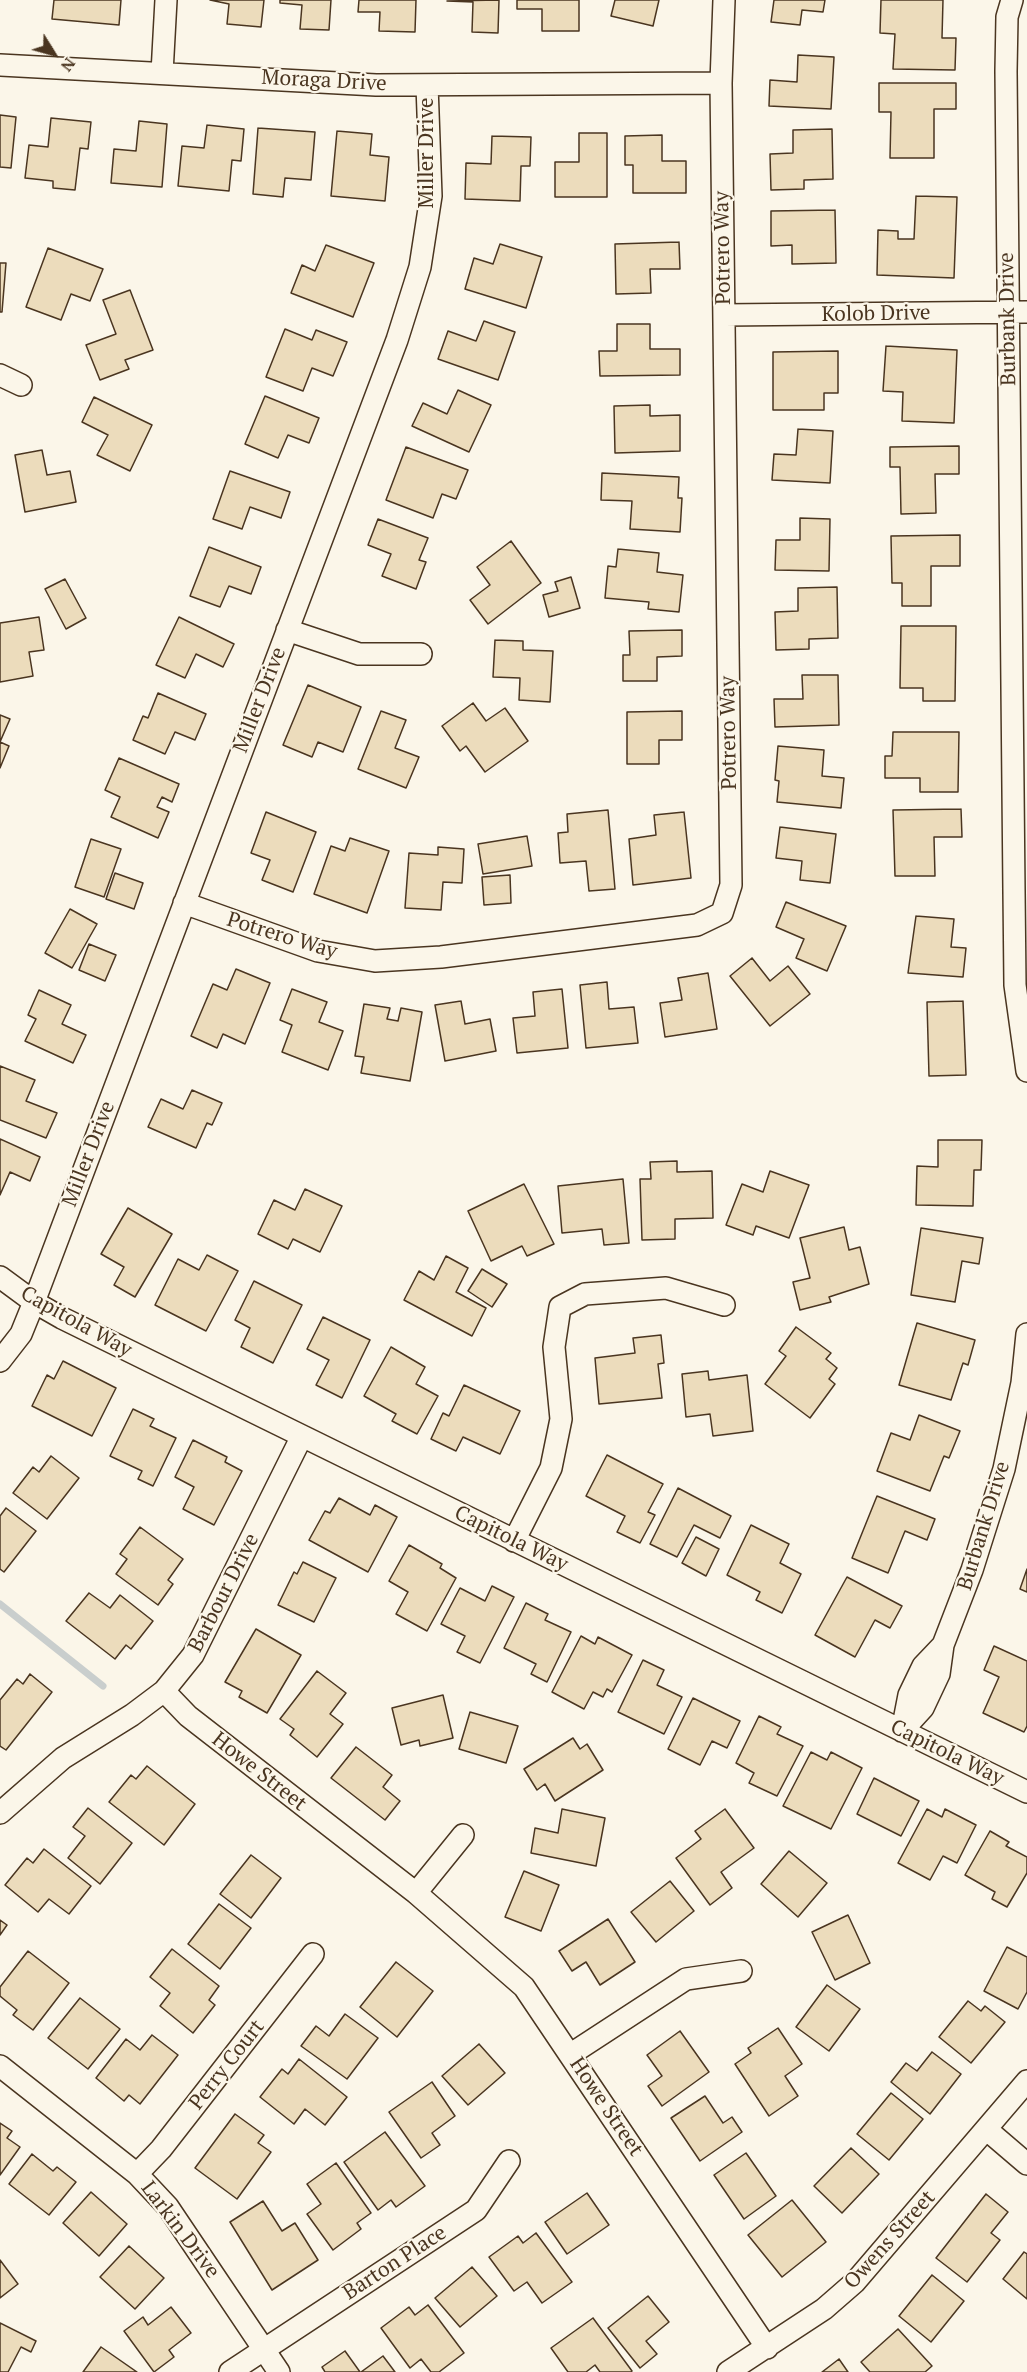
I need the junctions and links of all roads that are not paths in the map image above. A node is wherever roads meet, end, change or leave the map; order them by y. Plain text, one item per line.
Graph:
1 (165, 0) edge
2 (724, 0) edge
3 (1016, 12) edge
4 (0, 65) edge
5 (162, 73) junction
6 (721, 83) junction
7 (427, 85) junction
8 (1018, 312) edge
9 (724, 315) junction
10 (0, 375) edge
11 (21, 385) dead end
12 (1019, 603) edge
13 (287, 630) junction
14 (421, 654) dead end
15 (1020, 891) edge
16 (184, 903) junction
17 (1027, 1071) edge
18 (0, 1277) edge
19 (34, 1302) junction
20 (724, 1305) dead end
21 (1027, 1334) edge
22 (0, 1362) edge
23 (302, 1436) junction
24 (514, 1541) junction
25 (164, 1691) junction
26 (902, 1731) junction
27 (1027, 1792) edge
28 (0, 1813) edge
29 (463, 1835) dead end
30 (416, 1893) junction
31 (313, 1954) dead end
32 (741, 1971) dead end
33 (571, 2054) junction
34 (0, 2066) edge
35 (1027, 2081) edge
36 (986, 2129) junction
37 (509, 2161) dead end
38 (1027, 2164) edge
39 (138, 2174) junction
40 (767, 2348) junction
41 (264, 2349) junction
42 (230, 2372) edge
43 (279, 2372) edge
44 (728, 2372) edge

1 - 5 street
2 - 6 street, Potrero Way
3 - 8 street, Burbank Drive
4 - 5 street, Moraga Drive
5 - 7 street, Moraga Drive
6 - 7 street, Moraga Drive
6 - 9 street, Potrero Way
7 - 13 street, Miller Drive
8 - 9 street, Kolob Drive
8 - 12 street, Burbank Drive
9 - 16 street, Potrero Way
10 - 11 street
12 - 15 street, Burbank Drive
13 - 14 street
13 - 16 street, Miller Drive
15 - 17 street, Burbank Drive
16 - 19 street, Miller Drive
18 - 19 street, Capitola Way
19 - 22 street, Miller Drive
19 - 23 street, Capitola Way
20 - 24 street
21 - 26 street, Burbank Drive
23 - 24 street, Capitola Way
23 - 25 street, Barbour Drive
24 - 26 street, Capitola Way
25 - 28 street, Barbour Drive
25 - 30 street, Howe Street
26 - 27 street, Capitola Way
29 - 30 street
30 - 33 street, Howe Street
31 - 39 street, Perry Court
32 - 33 street
33 - 40 street, Howe Street
34 - 39 street, Larkin Drive
35 - 36 street, Owens Street
36 - 38 street
36 - 40 street, Owens Street
37 - 41 street, Barton Place
39 - 41 street, Larkin Drive
40 - 44 street, Owens Street
41 - 42 street, Barton Place
41 - 43 street, Larkin Drive

